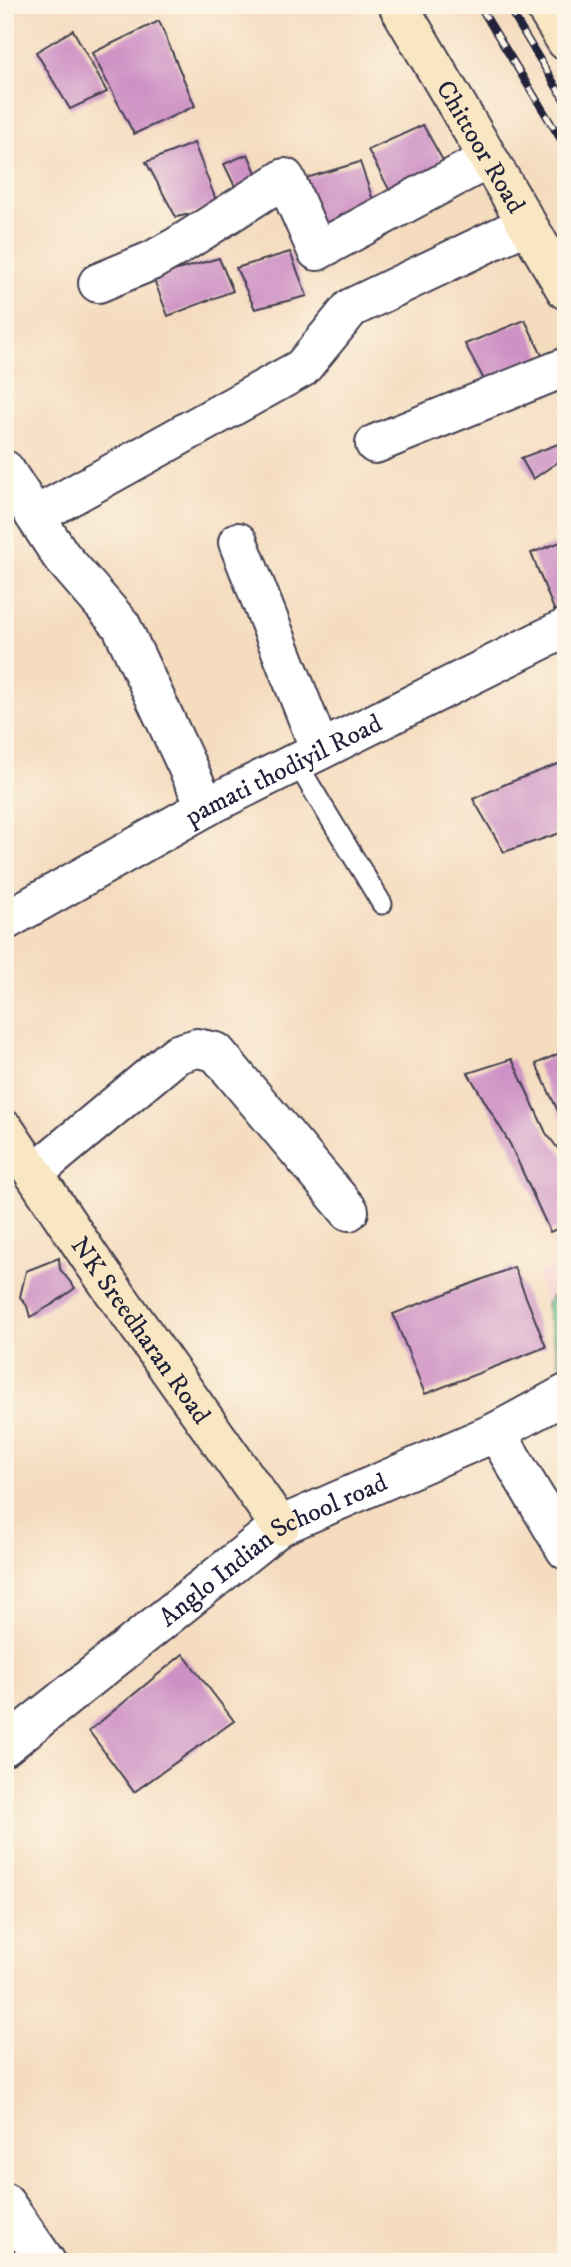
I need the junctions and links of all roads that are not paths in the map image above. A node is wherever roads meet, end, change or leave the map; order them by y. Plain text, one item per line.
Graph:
1 (398, 5) edge
2 (544, 5) edge
3 (566, 40) edge
4 (488, 159) junction
5 (527, 223) junction
6 (98, 283) dead end
7 (566, 290) edge
8 (566, 367) edge
9 (375, 444) dead end
10 (5, 470) edge
11 (35, 516) junction
12 (237, 542) dead end
13 (566, 628) edge
14 (308, 756) junction
15 (206, 807) junction
16 (382, 904) dead end
17 (5, 921) edge
18 (5, 1130) edge
19 (34, 1172) junction
20 (349, 1211) dead end
21 (566, 1394) edge
22 (496, 1432) junction
23 (280, 1526) junction
24 (566, 1550) edge
25 (5, 1746) edge
26 (5, 2203) edge
27 (46, 2262) edge

1 - 4 street, Chittoor Road
2 - 3 street
4 - 5 street, Chittoor Road
4 - 6 street
5 - 7 street, Chittoor Road
5 - 11 street
8 - 9 street
10 - 11 street
11 - 15 street
12 - 14 street
13 - 14 street, pamati thodiyil Road
14 - 15 street, pamati thodiyil Road
14 - 16 lane
15 - 17 street, pamati thodiyil Road
18 - 19 street, NK Sreedharan Road
19 - 20 street
19 - 23 street, NK Sreedharan Road
21 - 22 street, Anglo Indian School road
22 - 23 street, Anglo Indian School road
22 - 24 street
23 - 25 street, Anglo Indian School road
26 - 27 street

